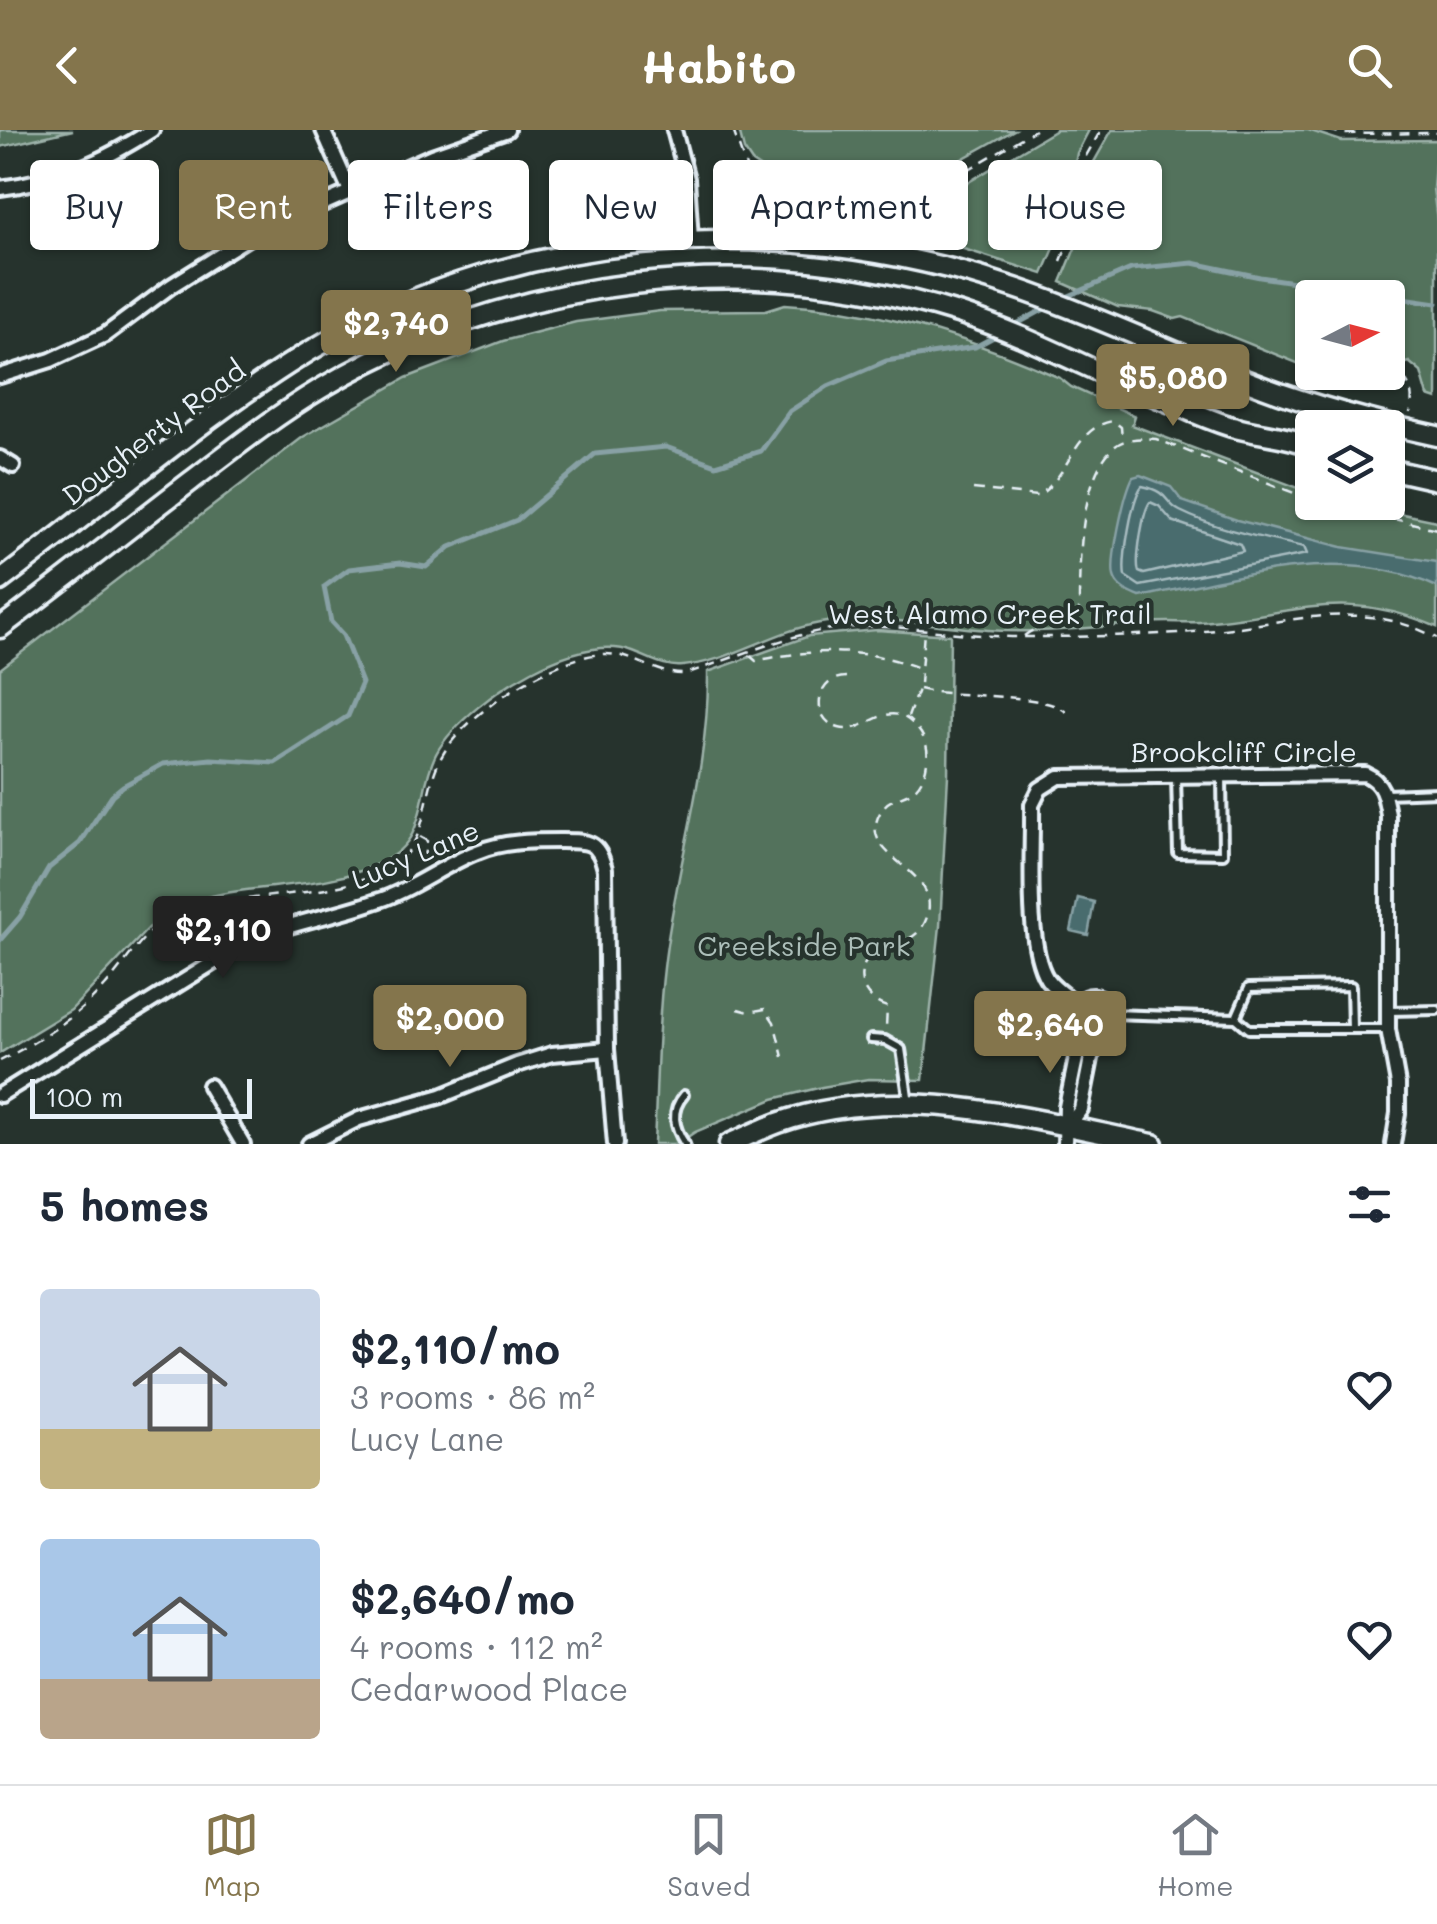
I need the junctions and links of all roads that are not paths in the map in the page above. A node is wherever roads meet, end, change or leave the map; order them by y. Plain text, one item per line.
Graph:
1 (152, 130) edge
2 (324, 130) edge
3 (507, 130) edge
4 (674, 130) edge
5 (423, 160) edge
6 (682, 160) edge
7 (348, 186) edge
8 (0, 188) edge
9 (348, 192) edge
10 (693, 240) edge
11 (591, 250) edge
12 (0, 376) edge
13 (1437, 436) edge
14 (1295, 439) edge
15 (0, 458) edge
16 (13, 466) dead end
17 (1405, 473) edge
18 (1437, 480) edge
19 (0, 581) edge
20 (0, 628) edge
21 (1176, 775) junction
22 (1222, 775) junction
23 (1437, 792) edge
24 (1385, 794) junction
25 (1077, 1005) junction
26 (1389, 1010) junction
27 (1437, 1010) edge
28 (1111, 1014) junction
29 (1236, 1018) junction
30 (1352, 1029) junction
31 (1388, 1029) junction
32 (1089, 1031) junction
33 (871, 1040) dead end
34 (608, 1049) junction
35 (209, 1086) dead end
36 (0, 1095) edge
37 (684, 1095) dead end
38 (909, 1104) junction
39 (1066, 1136) edge
40 (243, 1144) edge
41 (310, 1144) edge
42 (615, 1144) edge
43 (685, 1144) edge
44 (728, 1144) edge
45 (1153, 1144) edge
46 (1394, 1144) edge

1 - 8 street
2 - 7 street
3 - 5 street
4 - 6 street
9 - 12 street
10 - 13 main road, Dougherty Road
11 - 19 main road, Dougherty Road
14 - 20 main road
15 - 16 street
17 - 18 main road
21 - 22 street, Brookcliff Circle
21 - 22 lane
21 - 25 street, Brookcliff Circle
22 - 24 street, Brookcliff Circle
23 - 24 lane
24 - 26 street, Brookcliff Circle
25 - 28 street
25 - 32 street
26 - 27 lane
26 - 31 street, Brookcliff Circle
28 - 29 lane
28 - 32 street
29 - 30 lane
29 - 30 lane
30 - 31 lane
31 - 46 street, Brookcliff Circle
32 - 39 street
33 - 38 lane
34 - 36 street, Lucy Lane
34 - 41 street
34 - 42 street, Lucy Lane
35 - 40 street
37 - 43 lane
38 - 39 main road
38 - 44 main road
39 - 45 main road

